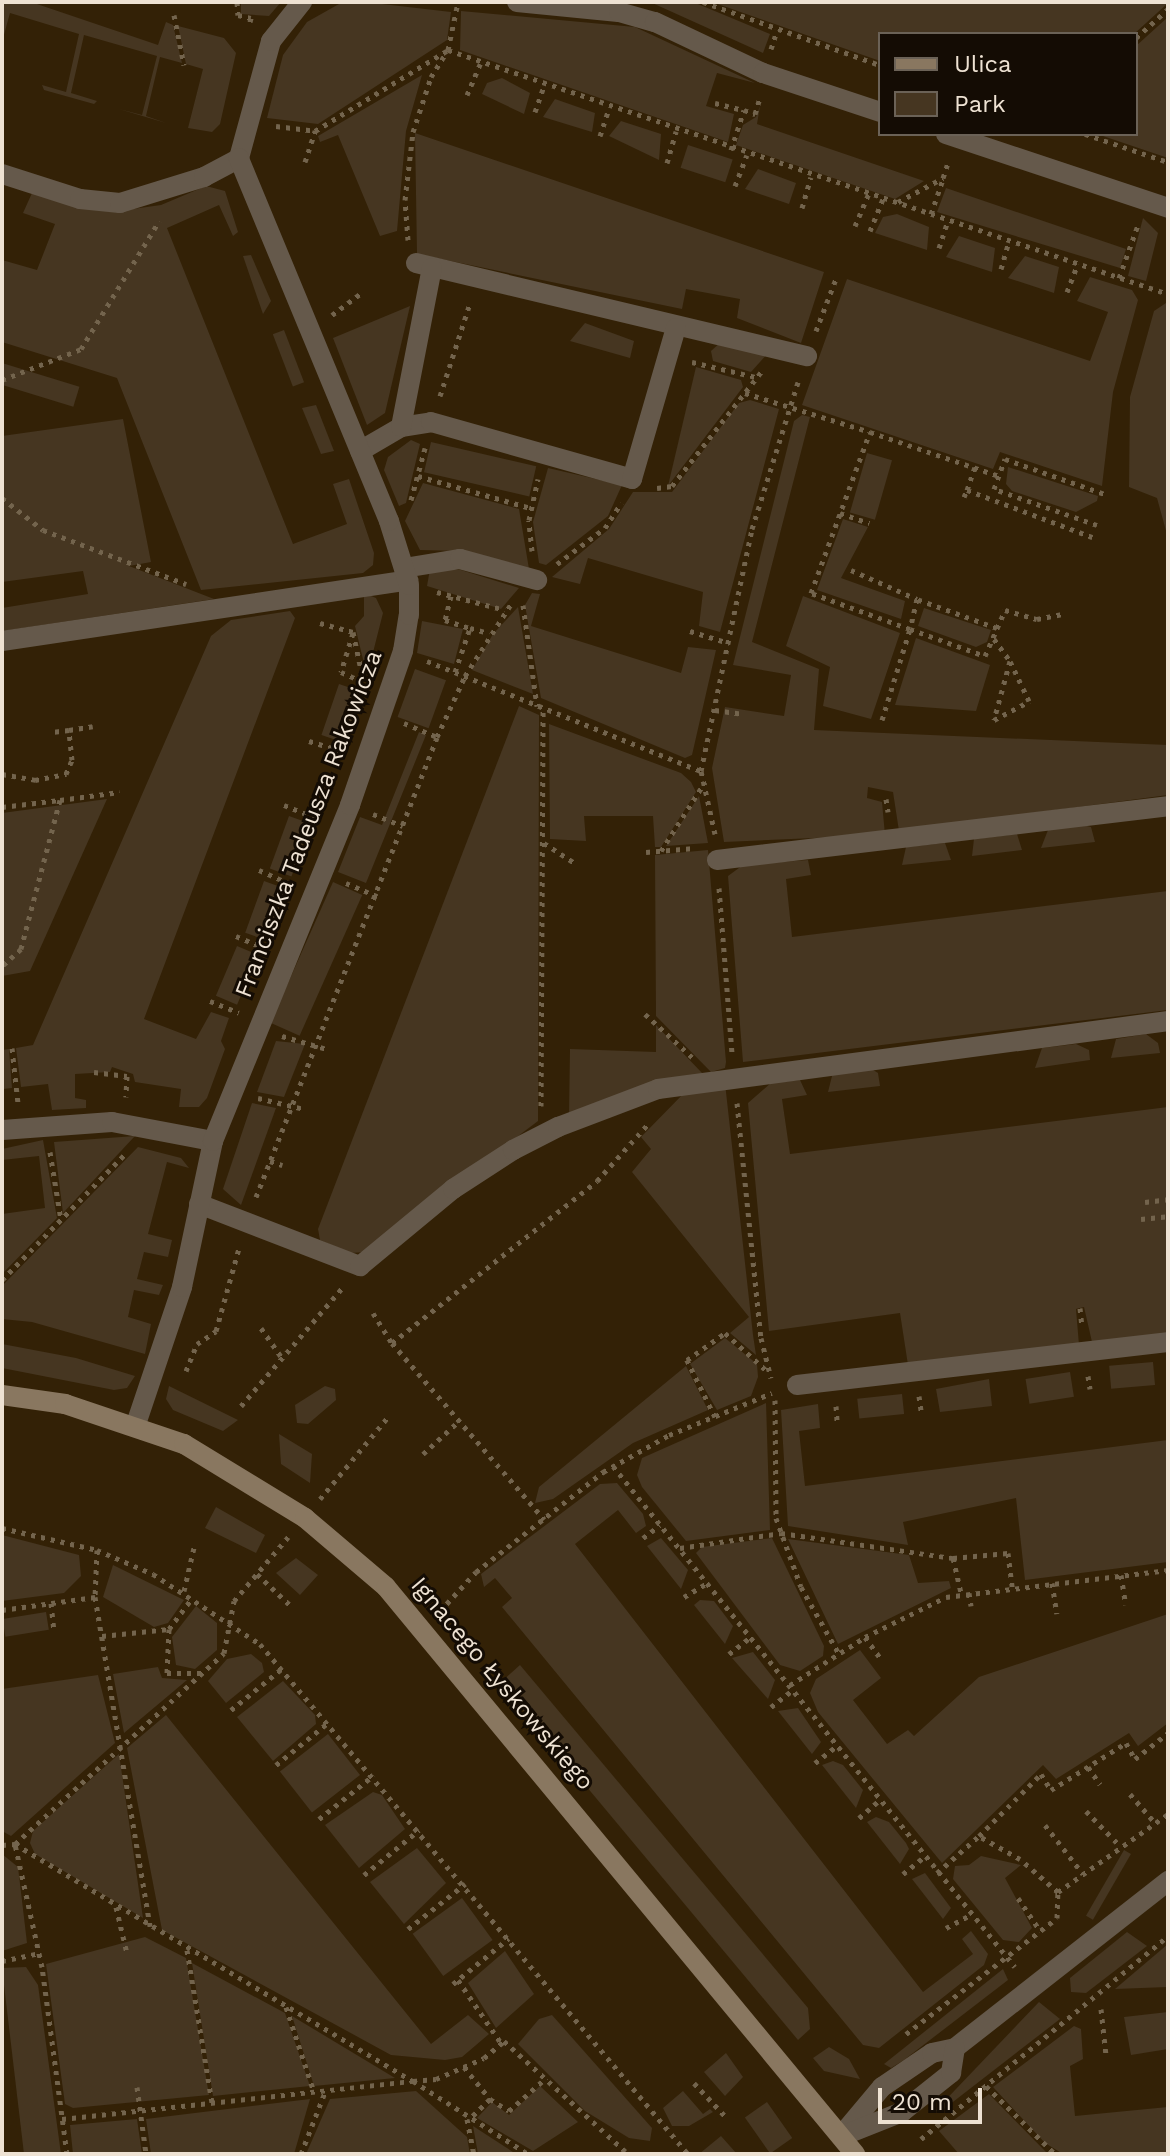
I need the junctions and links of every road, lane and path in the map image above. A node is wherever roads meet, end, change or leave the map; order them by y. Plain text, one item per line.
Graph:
1 (302, 2) edge
2 (458, 2) edge
3 (517, 2) edge
4 (703, 2) edge
5 (1168, 9) edge
6 (174, 15) dead end
7 (1138, 36) edge
8 (448, 50) junction
9 (480, 64) junction
10 (878, 64) edge
11 (184, 65) dead end
12 (768, 74) junction
13 (544, 86) junction
14 (467, 95) dead end
15 (715, 103) dead end
16 (609, 108) junction
17 (744, 110) junction
18 (878, 111) edge
19 (535, 112) dead end
20 (755, 114) junction
21 (249, 121) junction
22 (739, 124) junction
23 (315, 131) junction
24 (676, 131) junction
25 (600, 136) dead end
26 (952, 136) edge
27 (1091, 136) edge
28 (731, 150) junction
29 (747, 155) junction
30 (239, 158) junction
31 (305, 162) dead end
32 (1168, 162) edge
33 (667, 163) dead end
34 (2, 174) edge
35 (811, 177) junction
36 (943, 178) junction
37 (180, 185) junction
38 (735, 186) dead end
39 (869, 193) junction
40 (883, 198) junction
41 (1146, 201) junction
42 (897, 202) junction
43 (802, 208) dead end
44 (1168, 208) edge
45 (931, 214) junction
46 (948, 220) junction
47 (855, 226) dead end
48 (870, 231) dead end
49 (1009, 241) junction
50 (939, 248) dead end
51 (1078, 264) junction
52 (424, 266) junction
53 (1001, 269) dead end
54 (837, 276) dead end
55 (1119, 278) junction
56 (1067, 292) dead end
57 (1167, 293) edge
58 (676, 328) junction
59 (780, 348) junction
60 (668, 356) junction
61 (807, 356) junction
62 (757, 378) junction
63 (2, 380) edge
64 (745, 393) junction
65 (789, 405) junction
66 (401, 427) junction
67 (870, 432) junction
68 (360, 451) junction
69 (546, 454) junction
70 (975, 467) junction
71 (418, 476) dead end
72 (999, 476) junction
73 (632, 479) junction
74 (1108, 495) dead end
75 (2, 498) edge
76 (530, 508) junction
77 (840, 513) junction
78 (869, 523) dead end
79 (1097, 525) dead end
80 (1092, 537) dead end
81 (851, 570) dead end
82 (407, 577) junction
83 (193, 586) dead end
84 (529, 586) junction
85 (288, 595) junction
86 (451, 596) junction
87 (917, 599) junction
88 (505, 610) junction
89 (1063, 614) dead end
90 (470, 628) junction
91 (997, 628) junction
92 (910, 629) junction
93 (690, 631) dead end
94 (353, 632) junction
95 (489, 634) junction
96 (993, 638) junction
97 (2, 641) edge
98 (729, 643) junction
99 (403, 651) junction
100 (1010, 661) junction
101 (375, 671) dead end
102 (455, 672) junction
103 (465, 676) junction
104 (364, 682) junction
105 (540, 707) junction
106 (715, 710) junction
107 (448, 712) junction
108 (457, 714) dead end
109 (742, 714) dead end
110 (882, 720) dead end
111 (93, 726) dead end
112 (69, 730) junction
113 (52, 732) dead end
114 (350, 739) dead end
115 (309, 741) dead end
116 (345, 752) junction
117 (340, 765) dead end
118 (701, 771) junction
119 (2, 774) edge
120 (421, 779) junction
121 (431, 782) dead end
122 (705, 782) junction
123 (119, 792) dead end
124 (60, 800) junction
125 (284, 805) dead end
126 (324, 805) dead end
127 (1168, 806) edge
128 (2, 807) edge
129 (319, 819) junction
130 (314, 832) dead end
131 (544, 843) junction
132 (395, 846) junction
133 (405, 850) dead end
134 (661, 851) junction
135 (646, 852) dead end
136 (717, 853) junction
137 (573, 862) dead end
138 (259, 870) dead end
139 (299, 872) dead end
140 (293, 885) junction
141 (288, 898) dead end
142 (371, 911) junction
143 (380, 915) dead end
144 (236, 936) dead end
145 (274, 937) dead end
146 (269, 950) junction
147 (264, 963) dead end
148 (2, 966) edge
149 (343, 979) junction
150 (353, 983) dead end
151 (210, 1001) dead end
152 (248, 1002) dead end
153 (645, 1014) dead end
154 (243, 1015) junction
155 (1168, 1021) edge
156 (248, 1030) junction
157 (317, 1043) junction
158 (12, 1048) dead end
159 (327, 1049) dead end
160 (94, 1072) dead end
161 (725, 1078) junction
162 (683, 1085) junction
163 (233, 1092) junction
164 (292, 1107) junction
165 (304, 1109) dead end
166 (125, 1123) junction
167 (46, 1124) junction
168 (151, 1127) junction
169 (12, 1128) edge
170 (540, 1135) junction
171 (213, 1141) junction
172 (270, 1161) junction
173 (282, 1165) dead end
174 (1168, 1199) edge
175 (1145, 1202) dead end
176 (199, 1204) junction
177 (1168, 1216) edge
178 (1141, 1219) dead end
179 (61, 1220) junction
180 (246, 1222) junction
181 (360, 1266) junction
182 (2, 1280) edge
183 (373, 1313) dead end
184 (261, 1328) dead end
185 (1168, 1342) edge
186 (392, 1343) junction
187 (282, 1358) junction
188 (770, 1373) junction
189 (182, 1379) dead end
190 (797, 1385) joint
191 (775, 1392) junction
192 (2, 1395) edge
193 (241, 1406) dead end
194 (388, 1417) dead end
195 (715, 1417) junction
196 (459, 1421) junction
197 (136, 1424) junction
198 (423, 1454) dead end
199 (613, 1466) junction
200 (305, 1518) junction
201 (544, 1519) junction
202 (660, 1525) junction
203 (2, 1528) edge
204 (781, 1533) junction
205 (643, 1538) dead end
206 (195, 1543) dead end
207 (679, 1548) junction
208 (97, 1550) junction
209 (953, 1558) junction
210 (1168, 1570) edge
211 (257, 1574) junction
212 (1121, 1575) junction
213 (707, 1583) junction
214 (1052, 1583) junction
215 (1012, 1588) junction
216 (184, 1591) junction
217 (969, 1593) junction
218 (961, 1594) junction
219 (95, 1597) junction
220 (684, 1597) dead end
221 (192, 1598) junction
222 (51, 1603) junction
223 (290, 1605) dead end
224 (1126, 1605) dead end
225 (971, 1606) dead end
226 (2, 1610) edge
227 (1057, 1614) dead end
228 (228, 1627) junction
229 (422, 1628) junction
230 (169, 1629) junction
231 (54, 1630) dead end
232 (102, 1636) junction
233 (751, 1637) junction
234 (865, 1637) junction
235 (838, 1652) junction
236 (729, 1654) dead end
237 (882, 1660) dead end
238 (284, 1667) junction
239 (202, 1673) junction
240 (792, 1688) junction
241 (771, 1707) dead end
242 (231, 1710) dead end
243 (329, 1722) junction
244 (1168, 1733) edge
245 (121, 1744) junction
246 (837, 1746) junction
247 (1135, 1759) junction
248 (815, 1763) dead end
249 (276, 1765) dead end
250 (1088, 1767) junction
251 (1142, 1768) dead end
252 (374, 1775) junction
253 (1100, 1784) dead end
254 (1051, 1790) junction
255 (1130, 1794) dead end
256 (1058, 1799) dead end
257 (880, 1800) junction
258 (1086, 1811) dead end
259 (1168, 1814) edge
260 (859, 1818) dead end
261 (319, 1819) dead end
262 (1155, 1823) junction
263 (1045, 1825) dead end
264 (419, 1830) junction
265 (979, 1836) junction
266 (15, 1844) junction
267 (2, 1845) edge
268 (1121, 1847) junction
269 (924, 1857) junction
270 (937, 1873) junction
271 (903, 1874) dead end
272 (1083, 1874) junction
273 (364, 1875) dead end
274 (1168, 1881) edge
275 (465, 1884) junction
276 (1058, 1892) junction
277 (1018, 1898) dead end
278 (115, 1906) junction
279 (970, 1915) junction
280 (150, 1927) junction
281 (946, 1928) dead end
282 (408, 1929) dead end
283 (1040, 1931) junction
284 (1168, 1936) edge
285 (509, 1938) junction
286 (187, 1949) junction
287 (39, 1953) junction
288 (127, 1953) dead end
289 (1004, 1958) junction
290 (2, 1961) edge
291 (1036, 1986) junction
292 (286, 2006) junction
293 (1101, 2009) dead end
294 (904, 2036) dead end
295 (501, 2043) junction
296 (955, 2048) junction
297 (1106, 2055) dead end
298 (464, 2067) junction
299 (546, 2078) junction
300 (413, 2081) junction
301 (694, 2083) dead end
302 (986, 2086) junction
303 (137, 2087) dead end
304 (325, 2092) junction
305 (314, 2093) junction
306 (490, 2099) junction
307 (212, 2103) junction
308 (139, 2111) junction
309 (725, 2116) dead end
310 (62, 2119) junction
311 (467, 2119) junction
312 (841, 2136) junction
313 (921, 2139) dead end
314 (625, 2151) dead end
315 (67, 2154) edge
316 (146, 2154) edge
317 (301, 2154) edge
318 (474, 2154) edge
319 (528, 2154) edge
320 (688, 2154) edge
321 (855, 2154) edge
322 (1055, 2154) edge

1 - 21 street
2 - 8 path
3 - 12 street
4 - 10 path
5 - 7 path
6 - 11 path
8 - 9 path
8 - 23 path
8 - 52 path
9 - 13 path
9 - 14 path
12 - 18 street
12 - 20 path
13 - 16 path
13 - 19 path
15 - 17 path
16 - 24 path
16 - 25 path
17 - 20 path
17 - 22 path
20 - 22 path
21 - 23 path
21 - 30 street
22 - 28 path
23 - 31 path
24 - 28 path
24 - 33 path
26 - 36 path
26 - 41 street
27 - 32 path
28 - 29 path
29 - 35 path
29 - 38 path
30 - 37 street
30 - 68 street, Franciszka Tadeusza Rakowicza
34 - 37 street
35 - 39 path
35 - 43 path
36 - 42 path
36 - 45 path
37 - 63 path
39 - 40 path
39 - 47 path
40 - 42 path
40 - 48 path
41 - 44 street
41 - 55 path
42 - 45 path
45 - 46 path
46 - 49 path
46 - 50 path
49 - 51 path
49 - 53 path
51 - 55 path
51 - 56 path
52 - 58 street
52 - 66 street
54 - 61 path
55 - 57 path
58 - 59 street
58 - 60 street
59 - 61 street
59 - 62 path
60 - 62 path
60 - 73 street
61 - 65 path
62 - 64 path
64 - 65 path
64 - 73 path
65 - 67 path
65 - 98 path
66 - 68 street
66 - 69 street
67 - 70 path
67 - 77 path
68 - 82 street, Franciszka Tadeusza Rakowicza
69 - 73 street
69 - 76 path
70 - 72 path
70 - 80 path
71 - 76 path
72 - 74 path
72 - 79 path
73 - 84 path
75 - 83 path
76 - 84 path
77 - 78 path
77 - 92 path
81 - 87 path
82 - 84 street
82 - 85 street
82 - 86 path
82 - 99 street, Franciszka Tadeusza Rakowicza
84 - 88 path
84 - 105 path
85 - 94 path
85 - 97 street
86 - 88 path
86 - 90 path
87 - 91 path
87 - 92 path
88 - 95 path
89 - 91 path
90 - 95 path
90 - 102 path
91 - 96 path
92 - 96 path
92 - 110 path
93 - 98 path
94 - 104 path
94 - 104 path
95 - 103 path
96 - 100 path
98 - 106 path
99 - 102 path
99 - 156 street, Franciszka Tadeusza Rakowicza
100 - 100 path
101 - 104 path
102 - 103 path
103 - 105 path
103 - 107 path
105 - 118 path
105 - 131 path
106 - 109 path
106 - 118 path
107 - 108 path
107 - 120 path
111 - 112 path
112 - 113 path
112 - 119 path
114 - 116 path
115 - 116 path
116 - 117 path
118 - 122 path
120 - 121 path
120 - 132 path
122 - 134 path
122 - 136 path
123 - 124 path
124 - 128 path
124 - 148 path
125 - 129 path
126 - 129 path
127 - 136 street
129 - 130 path
131 - 137 path
131 - 170 path
132 - 133 path
132 - 142 path
134 - 135 path
134 - 136 path
136 - 161 path
138 - 140 path
139 - 140 path
140 - 141 path
142 - 143 path
142 - 149 path
144 - 146 path
145 - 146 path
146 - 147 path
149 - 150 path
149 - 157 path
151 - 154 path
152 - 154 path
153 - 161 path
154 - 156 path
155 - 161 street
156 - 157 path
156 - 163 street, Franciszka Tadeusza Rakowicza
157 - 159 path
157 - 164 path
158 - 169 path
160 - 166 path
161 - 162 street
161 - 188 path
162 - 170 street
162 - 186 path
163 - 164 path
163 - 171 street, Franciszka Tadeusza Rakowicza
164 - 165 path
164 - 172 path
166 - 167 street
166 - 168 street
167 - 169 street
167 - 179 path
168 - 171 street
168 - 179 path
170 - 181 street
171 - 176 street, Franciszka Tadeusza Rakowicza
172 - 173 path
172 - 180 path
174 - 175 path
176 - 180 street
176 - 197 street, Franciszka Tadeusza Rakowicza
177 - 178 path
179 - 182 path
180 - 181 street
180 - 189 path
181 - 187 path
183 - 186 path
184 - 187 path
185 - 190 street
186 - 196 path
187 - 193 path
188 - 191 path
188 - 195 path
190 - 191 path
191 - 195 path
191 - 204 path
192 - 197 street, Ignacego Łyskowskiego
194 - 200 path
195 - 199 path
196 - 198 path
196 - 201 path
197 - 200 street, Ignacego Łyskowskiego
199 - 201 path
199 - 202 path
200 - 211 path
200 - 229 street, Ignacego Łyskowskiego
201 - 229 path
202 - 205 path
202 - 207 path
203 - 208 path
204 - 207 path
204 - 209 path
204 - 235 path
206 - 216 path
207 - 213 path
208 - 216 path
208 - 219 path
209 - 215 path
209 - 218 path
210 - 212 path
211 - 223 path
211 - 228 path
212 - 214 path
212 - 224 path
213 - 220 path
213 - 233 path
214 - 215 path
214 - 227 path
215 - 217 path
216 - 221 path
217 - 218 path
217 - 225 path
218 - 234 path
219 - 222 path
219 - 232 path
221 - 228 path
221 - 230 path
222 - 226 path
222 - 231 path
228 - 238 path
228 - 239 path
229 - 312 street, Ignacego Łyskowskiego
230 - 232 path
230 - 239 path
232 - 245 path
233 - 236 path
233 - 240 path
234 - 235 path
234 - 237 path
235 - 240 path
238 - 242 path
238 - 243 path
239 - 245 path
240 - 241 path
240 - 246 path
243 - 249 path
243 - 252 path
244 - 247 path
245 - 266 path
245 - 280 path
246 - 248 path
246 - 257 path
247 - 250 path
247 - 251 path
250 - 253 path
250 - 254 path
252 - 261 path
252 - 264 path
254 - 256 path
254 - 265 path
255 - 262 path
257 - 260 path
257 - 269 path
258 - 268 path
259 - 262 path
262 - 268 path
263 - 272 path
264 - 273 path
264 - 275 path
265 - 270 path
265 - 276 path
266 - 267 path
266 - 278 path
266 - 287 path
268 - 272 path
269 - 270 path
269 - 271 path
270 - 279 path
272 - 276 path
274 - 291 street
275 - 282 path
275 - 285 path
276 - 283 path
277 - 283 path
278 - 280 path
278 - 288 path
279 - 281 path
279 - 289 path
280 - 286 path
283 - 289 path
284 - 302 path
285 - 295 path
285 - 320 path
286 - 292 path
286 - 307 path
287 - 290 path
287 - 310 path
289 - 291 path
289 - 294 path
291 - 296 street
292 - 300 path
292 - 305 path
293 - 297 path
295 - 298 path
295 - 299 path
296 - 312 street
296 - 312 street
298 - 300 path
298 - 306 path
299 - 306 path
299 - 314 path
300 - 304 path
300 - 311 path
301 - 309 path
302 - 313 path
302 - 322 path
303 - 308 path
304 - 305 path
304 - 317 path
305 - 307 path
306 - 311 path
307 - 308 path
308 - 310 path
308 - 316 path
310 - 315 path
311 - 318 path
311 - 319 path
312 - 321 street, Ignacego Łyskowskiego

